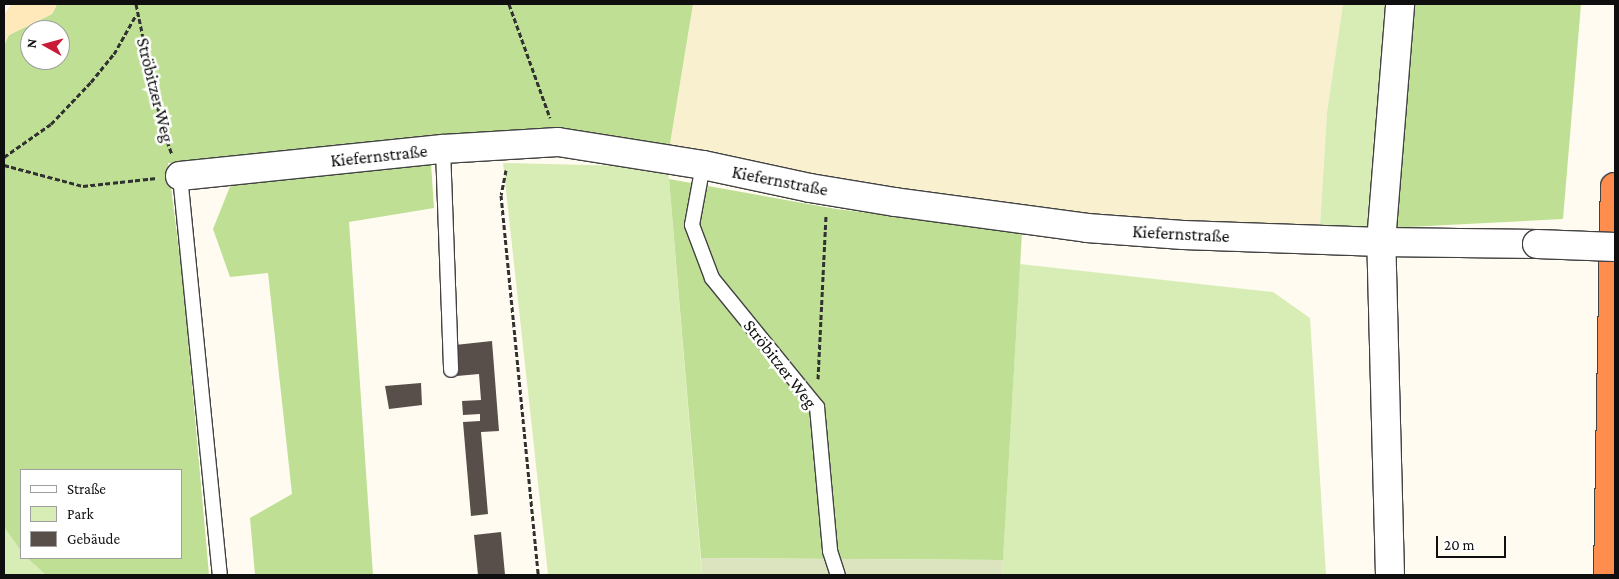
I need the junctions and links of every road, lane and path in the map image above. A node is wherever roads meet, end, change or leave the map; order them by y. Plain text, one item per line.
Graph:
1 (136, 4) edge
2 (509, 4) edge
3 (1400, 4) edge
4 (136, 14) junction
5 (558, 142) junction
6 (510, 145) junction
7 (442, 149) junction
8 (4, 156) edge
9 (4, 165) edge
10 (703, 165) junction
11 (180, 176) junction
12 (1615, 187) edge
13 (826, 215) dead end
14 (1381, 242) junction
15 (1615, 247) edge
16 (451, 370) dead end
17 (817, 408) junction
18 (220, 575) edge
19 (538, 575) edge
20 (838, 575) edge
21 (1390, 575) edge
22 (1608, 575) edge

1 - 4 path, Ströbitzer Weg
2 - 5 path
3 - 14 street
4 - 8 path
4 - 11 path, Ströbitzer Weg
5 - 6 street, Kiefernstraße
5 - 10 street, Kiefernstraße
6 - 7 street, Kiefernstraße
6 - 19 path
7 - 11 street, Kiefernstraße
7 - 16 lane
9 - 11 path
10 - 14 street, Kiefernstraße
10 - 17 lane, Ströbitzer Weg
11 - 18 lane
12 - 22 highway
13 - 17 path
14 - 15 street, Kiefernstraße, bridge
14 - 21 street
17 - 20 lane, Ströbitzer Weg

